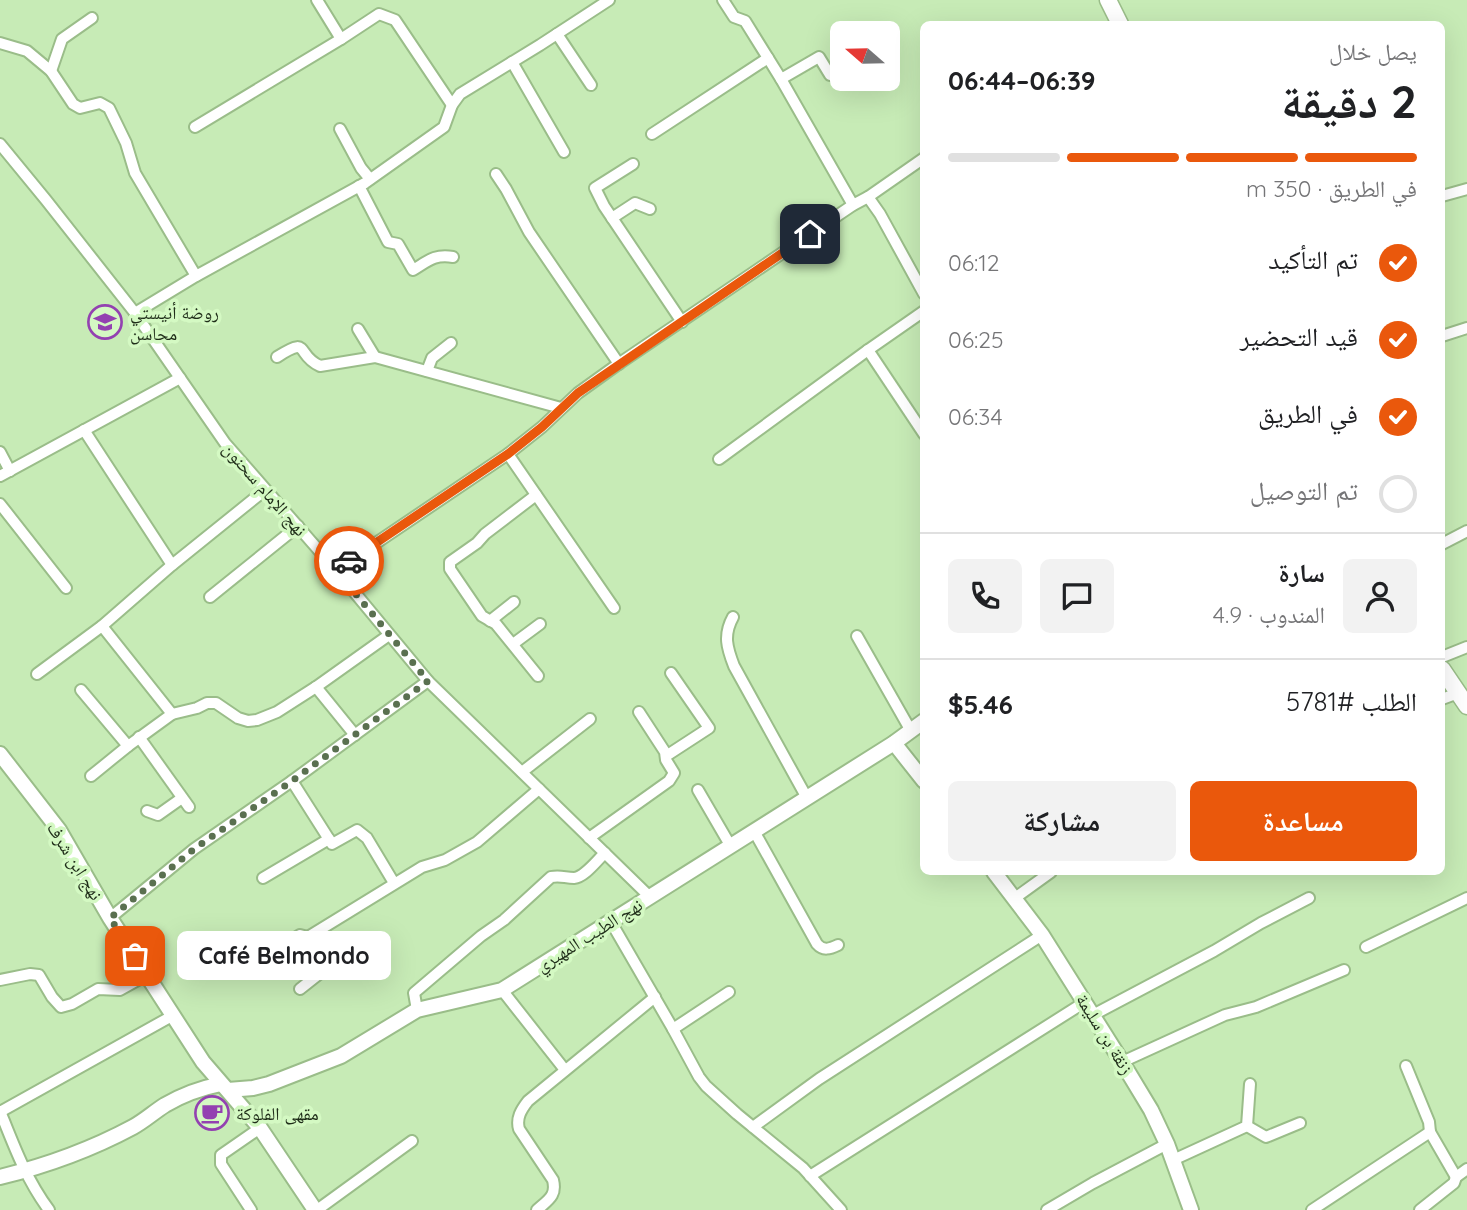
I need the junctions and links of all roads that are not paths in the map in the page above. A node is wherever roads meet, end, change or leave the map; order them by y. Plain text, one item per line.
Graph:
1 (317, 0) edge
2 (609, 0) edge
3 (723, 0) edge
4 (1108, 0) edge
5 (92, 18) dead end
6 (1118, 21) edge
7 (557, 34) junction
8 (341, 39) junction
9 (0, 43) edge
10 (768, 58) junction
11 (512, 62) junction
12 (51, 71) junction
13 (830, 75) dead end
14 (781, 79) junction
15 (591, 85) dead end
16 (452, 105) junction
17 (195, 127) dead end
18 (340, 129) dead end
19 (652, 134) dead end
20 (0, 144) edge
21 (564, 152) dead end
22 (920, 161) edge
23 (633, 164) dead end
24 (496, 174) dead end
25 (370, 179) junction
26 (359, 186) junction
27 (1467, 189) edge
28 (1445, 195) edge
29 (868, 197) junction
30 (853, 205) junction
31 (650, 209) dead end
32 (612, 218) junction
33 (453, 257) dead end
34 (196, 276) junction
35 (920, 288) edge
36 (135, 313) junction
37 (920, 315) edge
38 (682, 322) junction
39 (1467, 328) edge
40 (358, 329) dead end
41 (1445, 335) edge
42 (451, 343) dead end
43 (868, 350) junction
44 (277, 357) dead end
45 (375, 357) junction
46 (619, 364) junction
47 (426, 371) junction
48 (180, 378) junction
49 (561, 408) junction
50 (920, 428) edge
51 (84, 430) junction
52 (0, 452) edge
53 (508, 454) junction
54 (719, 459) dead end
55 (5, 473) edge
56 (265, 490) junction
57 (536, 495) junction
58 (0, 504) edge
59 (298, 526) junction
60 (1467, 531) edge
61 (1445, 542) edge
62 (172, 565) junction
63 (336, 570) junction
64 (66, 588) dead end
65 (210, 597) dead end
66 (514, 602) dead end
67 (614, 608) dead end
68 (733, 617) dead end
69 (490, 621) junction
70 (540, 624) dead end
71 (102, 626) junction
72 (389, 635) junction
73 (857, 636) dead end
74 (513, 645) junction
75 (1467, 647) edge
76 (1445, 656) edge
77 (671, 673) dead end
78 (1445, 673) edge
79 (37, 674) dead end
80 (537, 676) dead end
81 (428, 681) junction
82 (316, 687) junction
83 (81, 690) dead end
84 (1462, 699) edge
85 (639, 712) dead end
86 (172, 714) junction
87 (590, 719) dead end
88 (920, 724) edge
89 (911, 731) junction
90 (355, 734) junction
91 (139, 737) junction
92 (894, 743) junction
93 (128, 746) junction
94 (0, 754) edge
95 (666, 756) junction
96 (522, 772) junction
97 (91, 776) dead end
98 (920, 776) edge
99 (292, 781) junction
100 (539, 789) junction
101 (698, 790) dead end
102 (807, 798) junction
103 (147, 811) dead end
104 (754, 831) junction
105 (589, 838) junction
106 (329, 839) junction
107 (730, 845) junction
108 (606, 853) junction
109 (996, 875) edge
110 (1047, 875) edge
111 (263, 878) dead end
112 (394, 883) junction
113 (650, 897) junction
114 (1015, 898) junction
115 (1309, 898) dead end
116 (1467, 898) edge
117 (110, 918) junction
118 (611, 922) junction
119 (1042, 935) junction
120 (308, 937) junction
121 (284, 945) dead end
122 (838, 946) dead end
123 (1366, 947) dead end
124 (1344, 970) dead end
125 (147, 975) junction
126 (0, 980) edge
127 (300, 989) dead end
128 (502, 990) junction
129 (729, 992) dead end
130 (655, 997) junction
131 (1085, 1002) junction
132 (417, 1010) junction
133 (1093, 1015) junction
134 (172, 1016) junction
135 (673, 1028) junction
136 (1122, 1062) junction
137 (1406, 1066) dead end
138 (565, 1070) junction
139 (1250, 1084) dead end
140 (224, 1087) junction
141 (0, 1111) edge
142 (1300, 1123) dead end
143 (1247, 1126) junction
144 (753, 1127) junction
145 (260, 1128) junction
146 (1430, 1132) junction
147 (412, 1141) dead end
148 (1167, 1144) junction
149 (1173, 1160) junction
150 (1467, 1170) edge
151 (24, 1171) junction
152 (810, 1176) junction
153 (0, 1177) edge
154 (1456, 1177) junction
155 (49, 1210) edge
156 (251, 1210) edge
157 (316, 1210) edge
158 (537, 1210) edge
159 (841, 1210) edge
160 (1047, 1210) edge
161 (1191, 1210) edge
162 (1312, 1210) edge
163 (1420, 1210) edge

1 - 8 street
2 - 7 street
3 - 10 street
4 - 6 main road
5 - 12 street
7 - 11 street
7 - 15 street
8 - 16 street
8 - 17 street
9 - 12 street
10 - 14 street
10 - 19 street
11 - 16 street
11 - 21 street
12 - 34 street
13 - 14 street
14 - 30 street
16 - 25 street
18 - 25 street
20 - 36 street, نهج الإمام سحنون
22 - 29 street
23 - 32 street
24 - 46 street
25 - 26 street
26 - 33 street
26 - 34 street
27 - 28 street
29 - 30 street
29 - 35 street
30 - 38 street
31 - 32 street
32 - 38 street
34 - 36 street
36 - 48 street, نهج الإمام سحنون
37 - 43 street
38 - 46 street
39 - 41 street
40 - 45 street
42 - 47 street
43 - 50 street
43 - 54 street
44 - 45 street
45 - 47 street
46 - 49 street
47 - 49 street
48 - 51 street
48 - 56 street, نهج الإمام سحنون
49 - 53 street
51 - 55 street
51 - 62 street
52 - 55 street
53 - 57 street
53 - 63 street
56 - 59 street, نهج الإمام سحنون
56 - 62 street
57 - 67 street
57 - 69 street
58 - 64 street
59 - 63 street, نهج الإمام سحنون
59 - 65 street
60 - 61 street
62 - 71 street
63 - 72 street, نهج الإمام سحنون
66 - 69 street
68 - 102 street
69 - 74 street
70 - 74 street
71 - 79 street
71 - 86 street
72 - 81 street, نهج الإمام سحنون
72 - 82 street
73 - 89 street
74 - 80 street
75 - 76 street
77 - 95 street
78 - 84 main road
81 - 90 street
81 - 96 street, نهج الإمام سحنون
82 - 86 street
82 - 90 street
83 - 93 street
85 - 95 street
86 - 91 street
87 - 96 street
88 - 89 street, نهج الطيب المهيري
89 - 92 street, نهج الطيب المهيري
90 - 99 street
91 - 93 street
91 - 103 street
92 - 98 street
92 - 102 street, نهج الطيب المهيري
93 - 97 street
94 - 117 street, نهج ابن شرف
95 - 105 street
96 - 100 street, نهج الإمام سحنون
99 - 106 street
99 - 117 street
100 - 105 street, نهج الإمام سحنون
100 - 112 street
101 - 107 street
102 - 104 street, نهج الطيب المهيري
104 - 107 street, نهج الطيب المهيري
104 - 122 street
105 - 108 street, نهج الإمام سحنون
106 - 111 street
106 - 112 street
107 - 113 street, نهج الطيب المهيري
108 - 113 street, نهج الإمام سحنون
108 - 132 street
109 - 114 street, زنقة بن سليمة
110 - 114 street
112 - 120 street
113 - 118 street, نهج الطيب المهيري
114 - 119 street, زنقة بن سليمة
115 - 133 street
116 - 123 street
117 - 125 street, نهج ابن شرف
118 - 128 street, نهج الطيب المهيري
118 - 130 street
119 - 131 street, زنقة بن سليمة
119 - 144 street
120 - 121 street
120 - 127 street
124 - 136 street
125 - 126 street
125 - 134 street, نهج ابن شرف
128 - 132 street, نهج الطيب المهيري
128 - 138 street
129 - 135 street
130 - 135 street
130 - 138 street
131 - 133 street, زنقة بن سليمة
131 - 152 street
132 - 140 street, نهج الطيب المهيري
133 - 136 street, زنقة بن سليمة
134 - 140 street, نهج ابن شرف
134 - 141 street
135 - 144 street
136 - 148 street, زنقة بن سليمة
137 - 146 street
138 - 158 street
139 - 143 street
140 - 145 street, نهج ابن شرف
140 - 151 street, نهج الطيب المهيري
141 - 151 street
142 - 143 street
143 - 149 street
144 - 152 street
145 - 156 street
145 - 157 street, نهج ابن شرف
146 - 154 street
146 - 162 street
147 - 157 street
148 - 149 street, زنقة بن سليمة
148 - 160 street
149 - 161 street, زنقة بن سليمة
150 - 154 street
151 - 153 street, نهج الطيب المهيري
151 - 155 street
152 - 159 street
154 - 163 street

